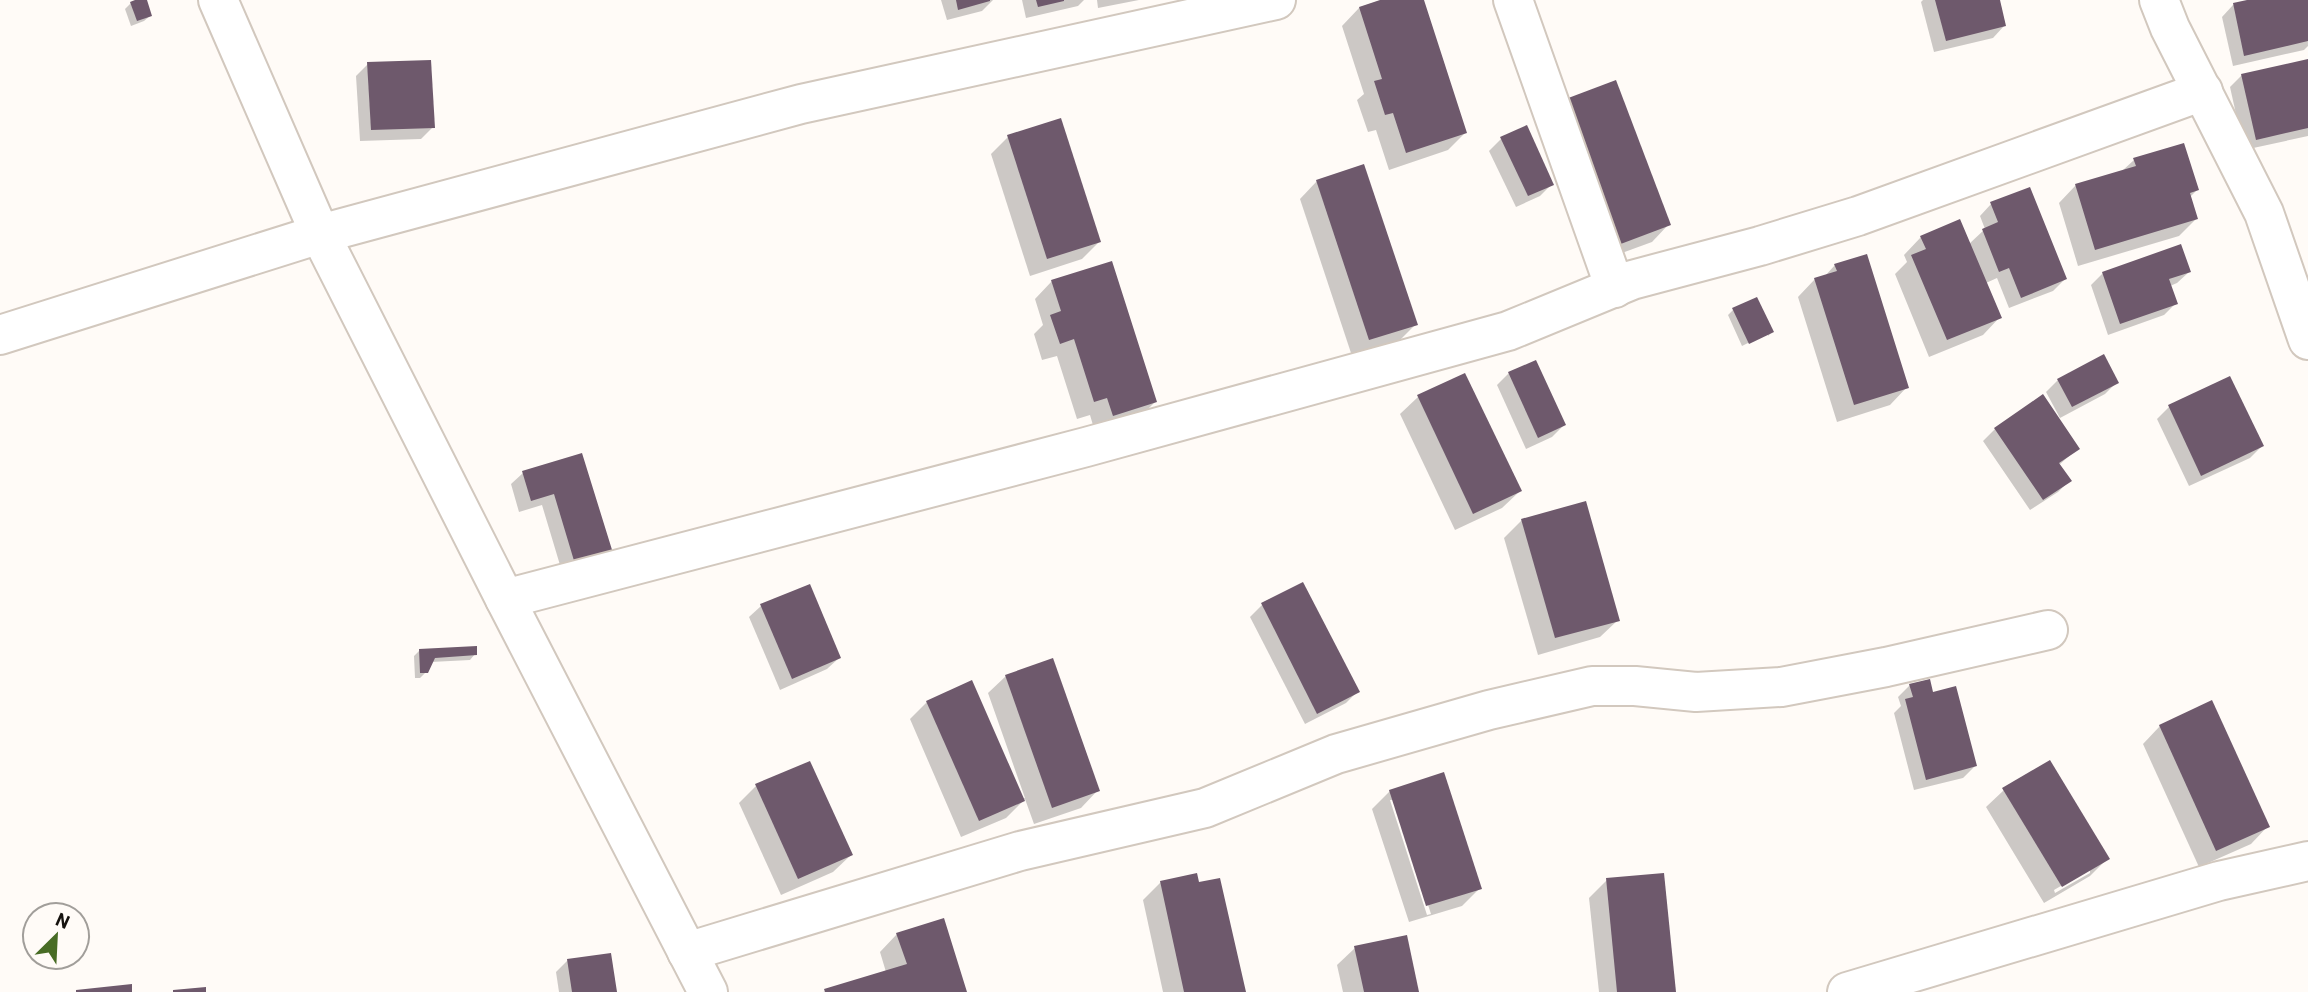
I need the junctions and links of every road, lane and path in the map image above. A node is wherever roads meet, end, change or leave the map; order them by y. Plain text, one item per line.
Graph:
1 (218, 0) edge
2 (1276, 0) edge
3 (1513, 0) edge
4 (2159, 0) edge
5 (2203, 91) junction
6 (320, 234) junction
7 (1615, 288) junction
8 (0, 335) edge
9 (2308, 340) edge
10 (505, 599) junction
11 (2049, 630) dead end
12 (2308, 861) edge
13 (687, 952) junction
14 (708, 992) edge
15 (1847, 992) edge

1 - 6 street
2 - 6 street
3 - 7 street
4 - 5 street
5 - 7 street
5 - 9 street
6 - 8 street
6 - 10 street
7 - 10 street
10 - 13 street
11 - 13 street
12 - 15 street
13 - 14 street

